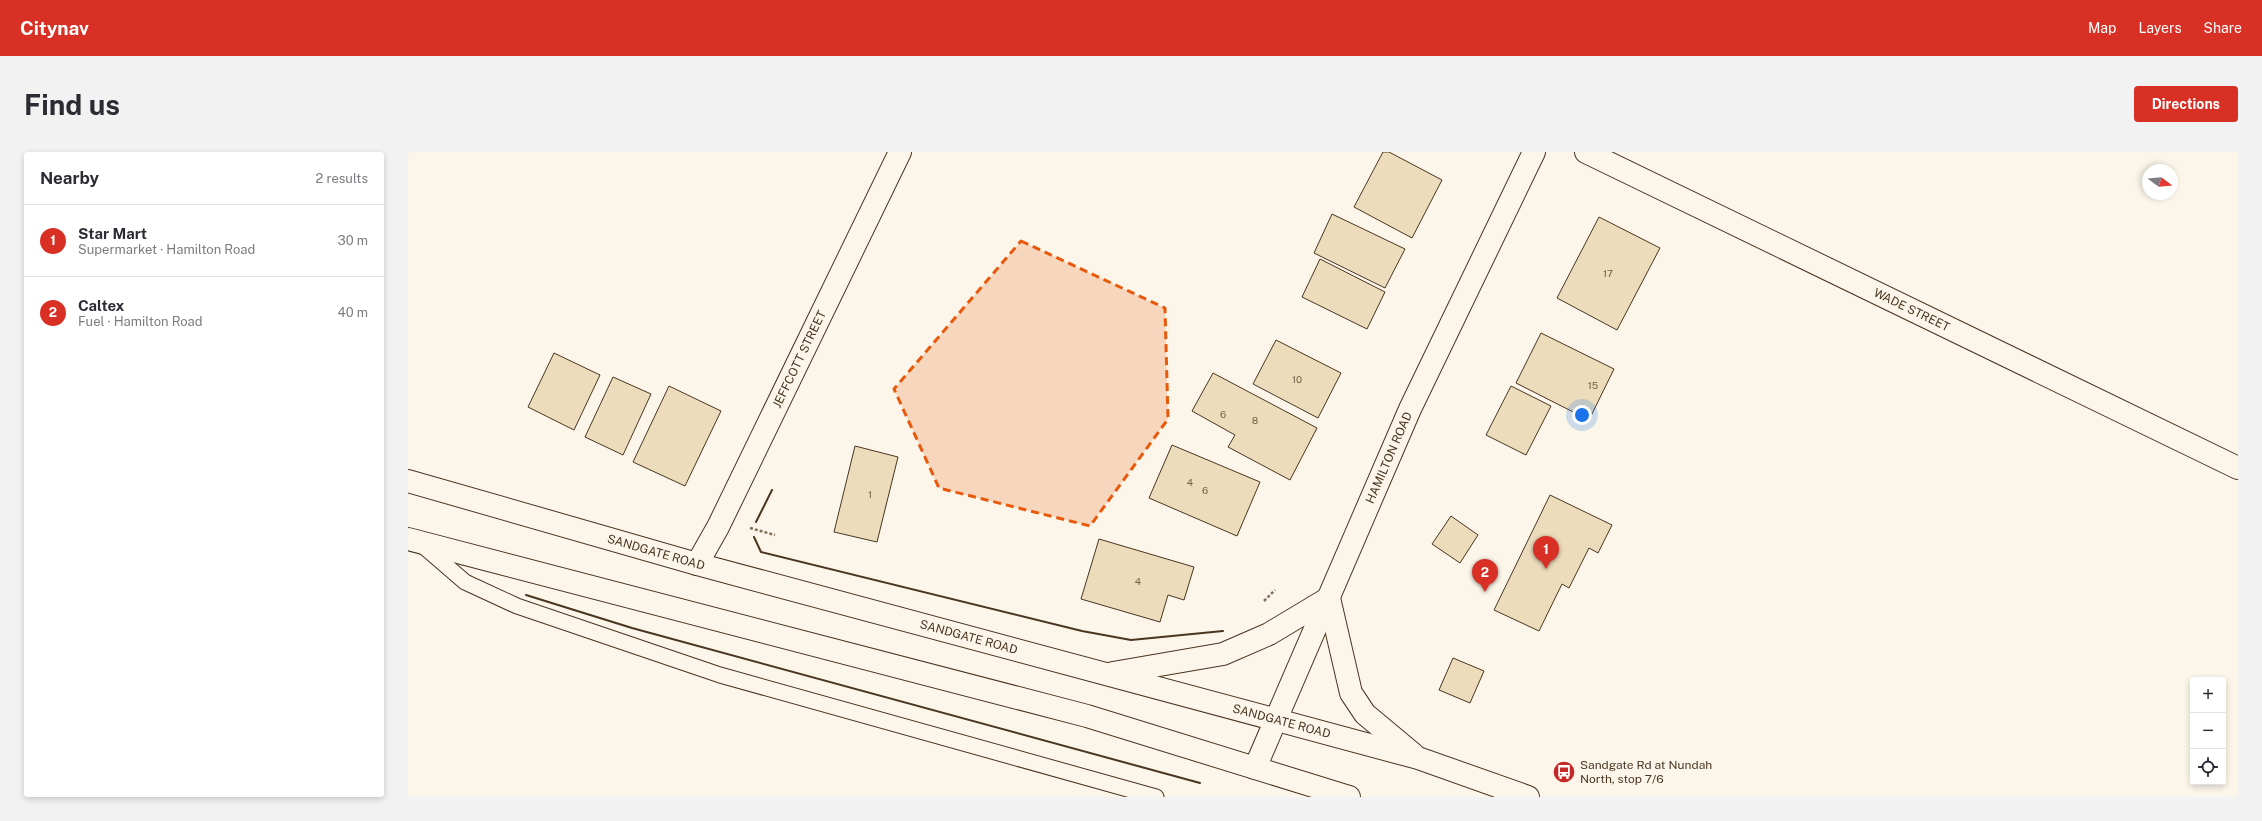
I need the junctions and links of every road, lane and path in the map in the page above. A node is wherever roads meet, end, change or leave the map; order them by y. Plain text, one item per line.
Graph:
1 (900, 152) edge
2 (1534, 152) edge
3 (1586, 152) edge
4 (2238, 468) edge
5 (408, 482) edge
6 (747, 527) dead end
7 (775, 535) dead end
8 (413, 540) edge
9 (697, 564) junction
10 (1275, 590) dead end
11 (1329, 598) junction
12 (1264, 601) dead end
13 (1107, 675) junction
14 (1275, 719) junction
15 (1418, 758) junction
16 (1254, 768) junction
17 (1156, 797) edge
18 (1350, 797) edge
19 (1528, 797) edge

1 - 9 main road, JEFFCOTT STREET
2 - 11 main road, HAMILTON ROAD
3 - 4 main road, WADE STREET
5 - 9 main road, SANDGATE ROAD
6 - 7 path
8 - 16 main road
8 - 17 lane
9 - 13 main road, SANDGATE ROAD
10 - 12 path
11 - 13 main road
11 - 14 main road, HAMILTON ROAD
11 - 15 main road
13 - 14 main road, SANDGATE ROAD
14 - 15 main road, SANDGATE ROAD
14 - 16 main road, HAMILTON ROAD
15 - 19 main road, SANDGATE ROAD
16 - 18 main road

